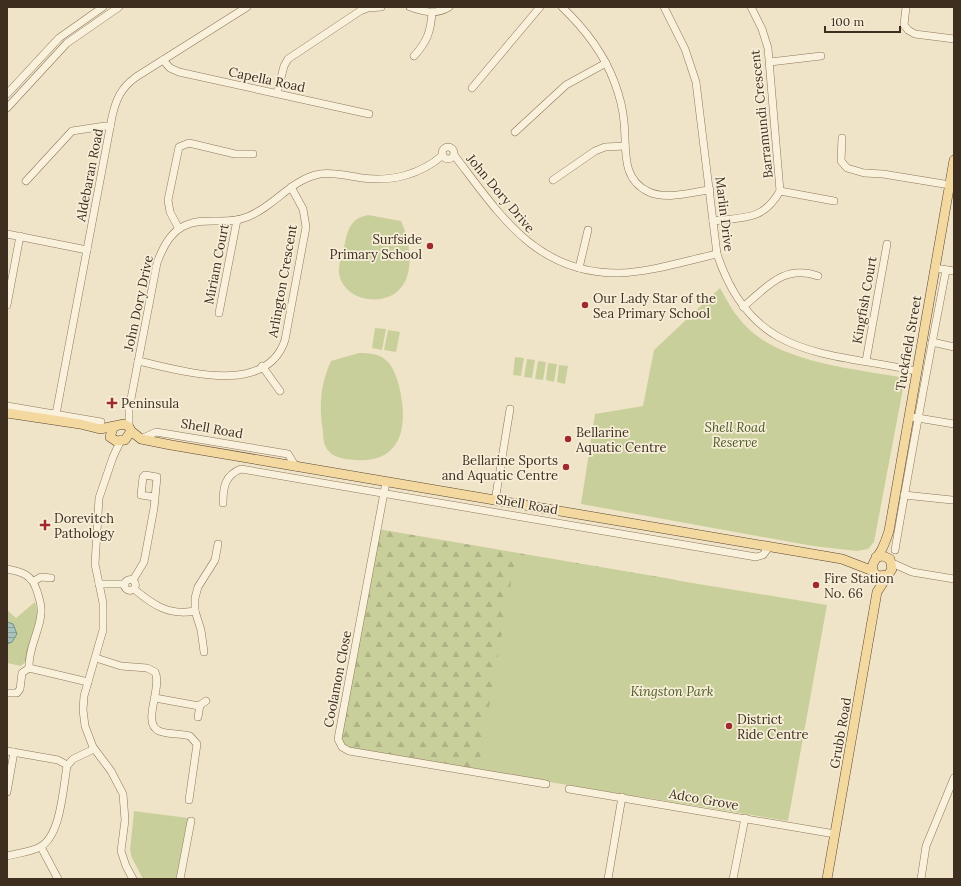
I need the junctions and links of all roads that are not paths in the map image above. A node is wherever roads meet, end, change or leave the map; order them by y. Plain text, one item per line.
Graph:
1 (103, 7) edge
2 (119, 7) edge
3 (247, 7) edge
4 (381, 7) edge
5 (410, 7) edge
6 (449, 7) edge
7 (540, 7) edge
8 (562, 7) edge
9 (664, 7) edge
10 (751, 7) edge
11 (906, 7) edge
12 (432, 12) junction
13 (954, 39) edge
14 (414, 56) dead end
15 (822, 56) dead end
16 (163, 60) junction
17 (770, 62) junction
18 (606, 63) junction
19 (472, 88) dead end
20 (7, 94) edge
21 (277, 94) junction
22 (7, 108) edge
23 (369, 114) dead end
24 (110, 127) junction
25 (515, 132) dead end
26 (842, 138) dead end
27 (625, 146) junction
28 (253, 154) dead end
29 (954, 160) edge
30 (553, 180) dead end
31 (26, 181) dead end
32 (291, 187) junction
33 (710, 190) junction
34 (780, 191) junction
35 (950, 192) edge
36 (834, 201) dead end
37 (238, 220) junction
38 (713, 221) junction
39 (179, 229) junction
40 (588, 230) dead end
41 (7, 234) edge
42 (20, 236) junction
43 (887, 244) dead end
44 (87, 250) junction
45 (717, 254) junction
46 (579, 268) junction
47 (935, 268) junction
48 (946, 270) junction
49 (954, 271) edge
50 (818, 276) dead end
51 (7, 305) edge
52 (742, 307) junction
53 (219, 313) dead end
54 (932, 342) junction
55 (954, 346) edge
56 (138, 361) junction
57 (866, 361) junction
58 (262, 366) junction
59 (916, 371) junction
60 (280, 391) dead end
61 (7, 406) edge
62 (129, 409) junction
63 (510, 409) dead end
64 (7, 413) edge
65 (56, 414) junction
66 (913, 417) junction
67 (7, 418) edge
68 (101, 422) dead end
69 (954, 424) edge
70 (116, 426) junction
71 (130, 429) junction
72 (142, 439) junction
73 (117, 440) junction
74 (171, 445) junction
75 (292, 466) junction
76 (286, 476) junction
77 (386, 482) junction
78 (385, 493) junction
79 (904, 495) junction
80 (154, 497) dead end
81 (952, 500) dead end
82 (494, 501) junction
83 (223, 503) dead end
84 (889, 531) junction
85 (218, 544) dead end
86 (769, 547) junction
87 (896, 550) dead end
88 (876, 558) junction
89 (842, 559) junction
90 (891, 561) junction
91 (7, 569) edge
92 (874, 572) junction
93 (912, 572) junction
94 (888, 574) junction
95 (51, 578) dead end
96 (954, 579) edge
97 (133, 580) junction
98 (34, 581) junction
99 (99, 584) junction
100 (125, 584) junction
101 (134, 589) junction
102 (878, 592) junction
103 (195, 610) junction
104 (204, 652) dead end
105 (96, 658) junction
106 (30, 668) junction
107 (88, 682) junction
108 (7, 694) edge
109 (155, 698) junction
110 (206, 701) dead end
111 (199, 706) junction
112 (198, 717) dead end
113 (94, 749) junction
114 (11, 752) edge
115 (67, 765) junction
116 (954, 778) edge
117 (546, 784) dead end
118 (569, 789) dead end
119 (7, 792) edge
120 (622, 798) junction
121 (189, 800) dead end
122 (745, 818) junction
123 (191, 821) dead end
124 (835, 834) junction
125 (41, 847) junction
126 (7, 856) edge
127 (58, 879) edge
128 (133, 879) edge
129 (180, 879) edge
130 (608, 879) edge
131 (733, 879) edge
132 (827, 879) edge
133 (921, 879) edge

1 - 20 street
2 - 22 street
3 - 16 street, Aldebaran Road
4 - 21 street
5 - 12 street
6 - 12 street
7 - 19 street
8 - 18 street
9 - 33 street, Marlin Drive
10 - 17 street, Barramundi Crescent
11 - 13 street
12 - 14 street
15 - 17 street
16 - 21 street, Capella Road
16 - 24 street, Aldebaran Road
17 - 34 street, Barramundi Crescent
18 - 25 street
18 - 27 street
21 - 23 street, Capella Road
24 - 31 street
24 - 44 street, Aldebaran Road
26 - 35 street
27 - 30 street
27 - 33 street
28 - 39 street
29 - 35 main road, Tuckfield Street
32 - 37 street, John Dory Drive
32 - 46 street, John Dory Drive
32 - 58 street, Arlington Crescent
33 - 38 street, Marlin Drive
34 - 36 street
34 - 38 street, Barramundi Crescent
35 - 47 main road, Tuckfield Street
37 - 39 street, John Dory Drive
37 - 53 street, Miriam Court
38 - 45 street, Marlin Drive
39 - 56 street, John Dory Drive
40 - 46 street
41 - 42 street
42 - 44 street
42 - 51 street
43 - 57 street, Kingfish Court
44 - 65 street, Aldebaran Road
45 - 46 street, John Dory Drive
45 - 52 street, Marlin Drive
47 - 48 street
47 - 59 main road, Tuckfield Street
48 - 49 street
48 - 54 street, Tuckfield Street
50 - 52 street
52 - 57 street, Marlin Drive
54 - 55 street
54 - 66 street, Tuckfield Street
56 - 58 street, Arlington Crescent
56 - 62 street, John Dory Drive
57 - 59 street, Marlin Drive
58 - 60 street
59 - 66 main road, Tuckfield Street
61 - 65 street
62 - 70 street, John Dory Drive
62 - 71 street, John Dory Drive
63 - 82 street
64 - 70 main road
65 - 68 street
66 - 69 street
66 - 79 street, Tuckfield Street
66 - 84 main road, Tuckfield Street
67 - 73 main road, Shell Road
70 - 71 main road
70 - 73 main road
71 - 72 main road, Shell Road
71 - 73 main road
72 - 74 main road, Shell Road
72 - 75 street, Shell Road
73 - 74 main road, Shell Road
73 - 99 street
74 - 75 main road, Shell Road
75 - 76 street
75 - 77 main road, Shell Road
76 - 78 street, Shell Road
76 - 83 street, Shell Road
77 - 78 street, Coolamon Close
77 - 82 main road, Shell Road
78 - 86 street, Shell Road
78 - 117 street, Coolamon Close
79 - 81 street
79 - 87 street, Tuckfield Street
80 - 97 street
82 - 86 main road, Shell Road
84 - 88 main road, Tuckfield Street
84 - 90 main road, Tuckfield Street
85 - 103 street
86 - 89 main road, Shell Road
88 - 89 main road, Shell Road
88 - 90 main road
88 - 92 main road
89 - 92 main road, Shell Road
90 - 93 street
90 - 94 main road
91 - 98 street
92 - 94 main road
92 - 102 main road, Grubb Road
93 - 94 street
93 - 96 street
94 - 102 main road, Grubb Road
95 - 98 street
97 - 100 street
97 - 101 street
98 - 106 street
99 - 100 street
99 - 105 street
100 - 101 street
101 - 103 street
102 - 124 main road, Grubb Road
103 - 104 street
105 - 107 street
105 - 109 street
106 - 107 street
106 - 108 street
107 - 113 street
109 - 111 street
109 - 121 street
110 - 111 street
111 - 112 street
113 - 115 street
113 - 128 street
114 - 115 street
114 - 119 street
115 - 125 street
116 - 133 street
118 - 120 street, Adco Grove
120 - 122 street, Adco Grove
120 - 130 street
122 - 124 street, Adco Grove
122 - 131 street
123 - 129 street
124 - 132 main road, Grubb Road
125 - 126 street
125 - 127 street

